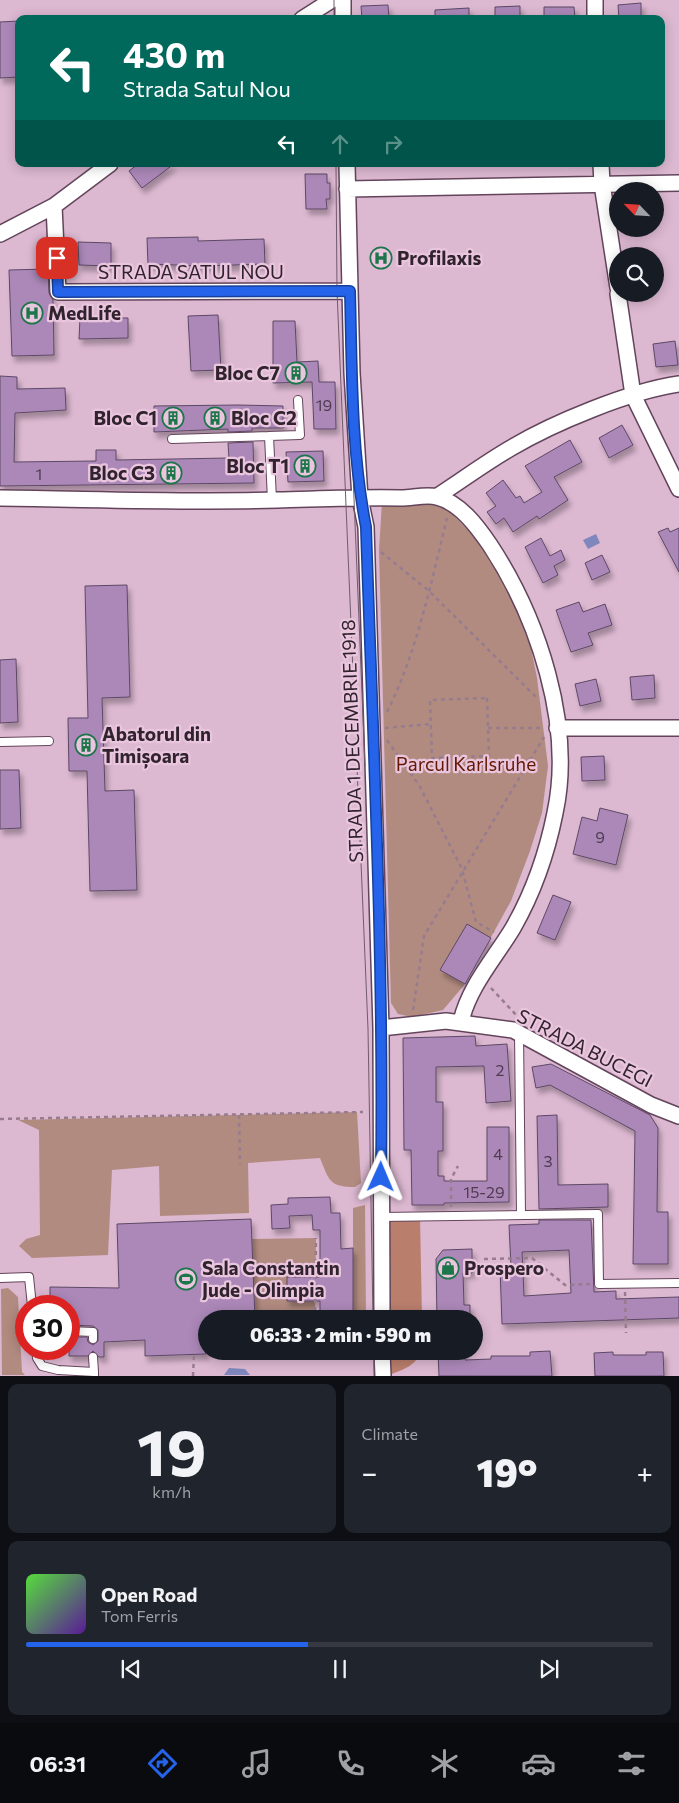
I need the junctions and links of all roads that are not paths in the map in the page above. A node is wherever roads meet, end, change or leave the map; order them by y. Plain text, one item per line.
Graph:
1 (332, 0) edge
2 (343, 0) edge
3 (595, 0) edge
4 (308, 15) edge
5 (343, 15) edge
6 (596, 15) edge
7 (106, 167) edge
8 (347, 167) edge
9 (601, 167) edge
10 (679, 183) edge
11 (602, 184) junction
12 (347, 189) junction
13 (54, 206) junction
14 (0, 234) edge
15 (612, 247) edge
16 (350, 291) junction
17 (619, 302) edge
18 (679, 384) edge
19 (634, 395) junction
20 (298, 400) dead end
21 (269, 436) junction
22 (172, 439) dead end
23 (679, 489) edge
24 (436, 497) junction
25 (0, 498) edge
26 (360, 498) junction
27 (272, 500) junction
28 (558, 728) junction
29 (679, 728) edge
30 (49, 741) dead end
31 (0, 742) edge
32 (461, 1022) junction
33 (520, 1026) junction
34 (381, 1028) junction
35 (679, 1116) edge
36 (521, 1215) junction
37 (381, 1217) junction
38 (0, 1278) edge
39 (679, 1283) edge
40 (31, 1295) edge
41 (382, 1310) edge
42 (80, 1331) edge
43 (93, 1339) dead end
44 (93, 1356) dead end
45 (38, 1360) edge
46 (382, 1360) edge
47 (94, 1374) edge
48 (382, 1376) edge

1 - 4 street
2 - 5 street
3 - 6 street
7 - 13 street
8 - 12 street, STRADA 1 DECEMBRIE 1918
9 - 11 street
10 - 11 street
11 - 12 street
11 - 15 street
12 - 16 street, STRADA 1 DECEMBRIE 1918
13 - 14 street
13 - 16 street, STRADA SATUL NOU
16 - 26 street, STRADA 1 DECEMBRIE 1918
17 - 19 street
18 - 19 street
19 - 23 street
19 - 24 street
20 - 21 lane
21 - 22 lane
21 - 27 lane
24 - 26 street
24 - 28 street
25 - 27 street
26 - 27 street
26 - 34 street, STRADA 1 DECEMBRIE 1918
28 - 29 street
28 - 32 street
30 - 31 lane
32 - 33 street, STRADA BUCEGI
32 - 34 street, STRADA BUCEGI
33 - 35 street, STRADA BUCEGI
33 - 36 lane
34 - 37 street, STRADA 1 DECEMBRIE 1918
36 - 37 lane
36 - 39 lane
37 - 41 street, STRADA 1 DECEMBRIE 1918
38 - 40 lane
42 - 43 lane
44 - 47 lane
45 - 47 lane
46 - 48 street

